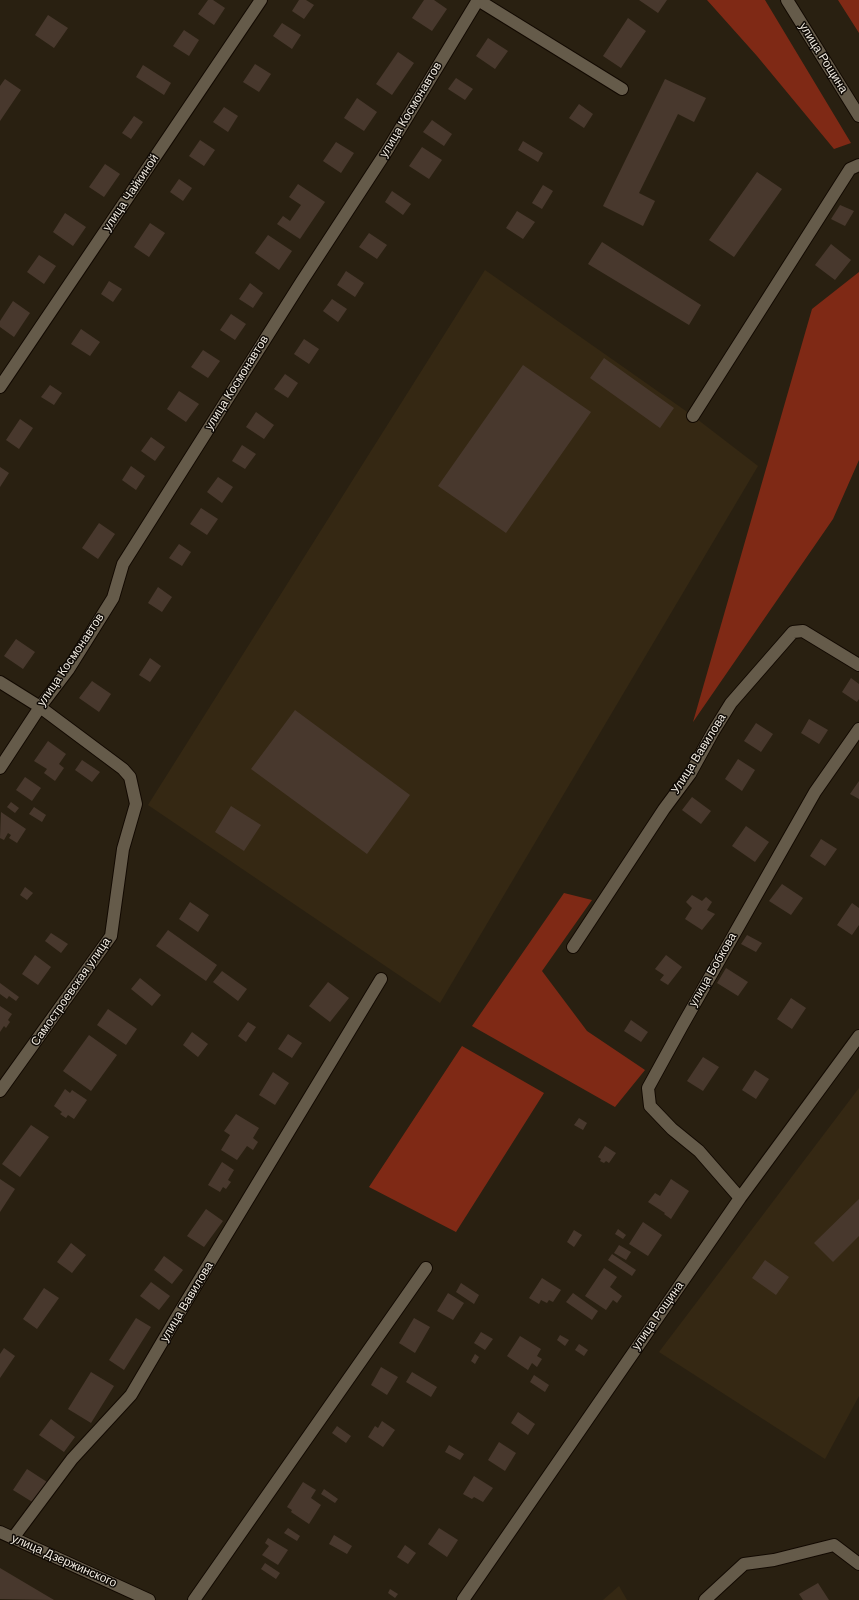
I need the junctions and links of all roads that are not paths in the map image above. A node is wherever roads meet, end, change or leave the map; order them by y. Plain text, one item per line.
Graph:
1 (261, 0) edge
2 (478, 0) edge
3 (787, 0) edge
4 (622, 89) dead end
5 (859, 116) edge
6 (859, 165) edge
7 (0, 387) edge
8 (693, 416) dead end
9 (859, 665) edge
10 (0, 682) edge
11 (40, 707) junction
12 (859, 729) edge
13 (0, 768) edge
14 (573, 947) dead end
15 (381, 980) dead end
16 (859, 1036) edge
17 (0, 1091) edge
18 (740, 1198) junction
19 (426, 1268) dead end
20 (0, 1532) edge
21 (13, 1538) junction
22 (859, 1564) edge
23 (149, 1600) edge
24 (194, 1600) edge
25 (463, 1600) edge
26 (706, 1600) edge

1 - 7 street, улица Чайкиной
2 - 4 street
2 - 11 street, улица Космонавтов
3 - 5 street, улица Рощина
6 - 8 street
9 - 14 street, Улица Вавилова
10 - 11 street
11 - 13 street, улица Космонавтов
11 - 17 street, Самостроевская улица
12 - 18 street, улица Бобкова
15 - 21 street, улица Вавилова
16 - 18 street, улица Рощина
18 - 25 street, улица Рощина
19 - 24 street
20 - 21 street, улица Дзержинского
21 - 23 street, улица Дзержинского
22 - 26 street

